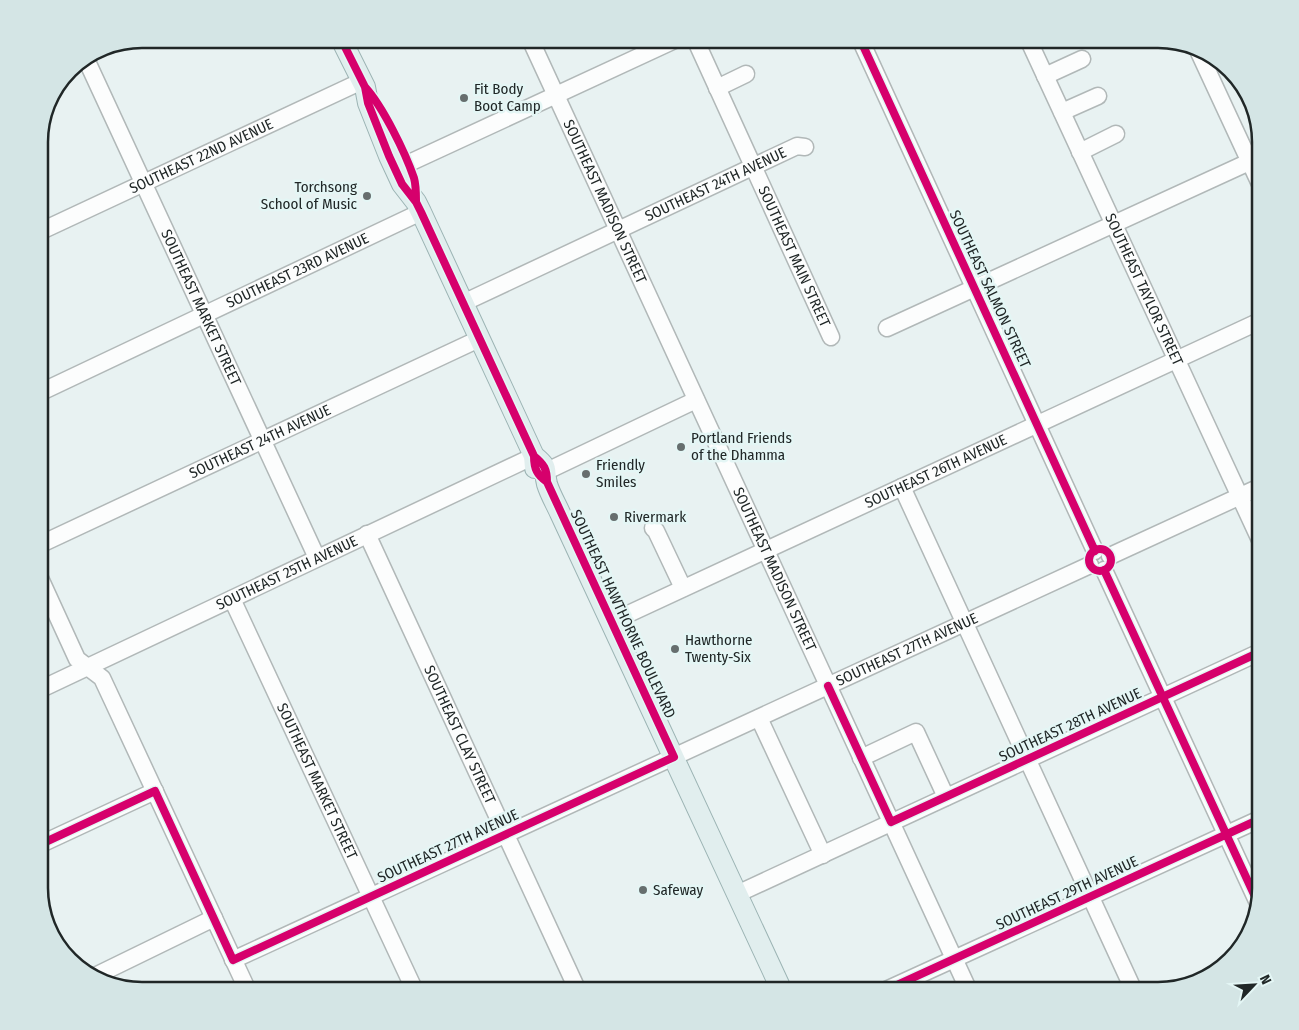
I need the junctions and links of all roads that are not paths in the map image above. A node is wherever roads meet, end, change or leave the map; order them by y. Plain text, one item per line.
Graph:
1 (345, 48) edge
2 (534, 48) edge
3 (658, 48) edge
4 (699, 48) edge
5 (864, 48) edge
6 (1032, 48) edge
7 (1082, 59) dead end
8 (1203, 59) edge
9 (88, 64) edge
10 (746, 74) dead end
11 (1045, 76) junction
12 (363, 84) junction
13 (717, 88) junction
14 (556, 95) junction
15 (1098, 96) dead end
16 (1062, 112) junction
17 (1116, 134) dead end
18 (805, 147) dead end
19 (1080, 152) junction
20 (1252, 153) edge
21 (1252, 160) edge
22 (407, 164) junction
23 (753, 166) junction
24 (143, 183) junction
25 (419, 207) junction
26 (1113, 223) junction
27 (48, 228) edge
28 (618, 230) junction
29 (974, 287) junction
30 (463, 303) junction
31 (204, 315) junction
32 (1252, 325) edge
33 (887, 328) dead end
34 (831, 337) dead end
35 (479, 339) junction
36 (1176, 360) junction
37 (48, 389) edge
38 (696, 400) junction
39 (1037, 424) junction
40 (263, 441) junction
41 (534, 456) junction
42 (547, 477) junction
43 (902, 487) junction
44 (1252, 491) edge
45 (1240, 496) junction
46 (1252, 522) edge
47 (653, 528) dead end
48 (366, 534) junction
49 (48, 541) edge
50 (765, 550) junction
51 (317, 558) junction
52 (1100, 560) junction
53 (683, 588) junction
54 (48, 596) edge
55 (232, 599) junction
56 (611, 622) junction
57 (964, 623) junction
58 (1252, 656) edge
59 (88, 667) junction
60 (48, 686) edge
61 (828, 686) junction
62 (1163, 697) junction
63 (759, 718) junction
64 (674, 756) junction
65 (861, 758) junction
66 (1027, 759) junction
67 (155, 791) junction
68 (946, 797) junction
69 (891, 822) junction
70 (1252, 823) edge
71 (1226, 834) junction
72 (506, 835) junction
73 (48, 841) edge
74 (823, 854) junction
75 (1252, 890) edge
76 (737, 894) junction
77 (372, 896) junction
78 (1091, 897) junction
79 (214, 918) junction
80 (233, 960) junction
81 (954, 960) junction
82 (100, 973) edge
83 (244, 982) edge
84 (411, 982) edge
85 (574, 982) edge
86 (778, 982) edge
87 (904, 982) edge
88 (964, 982) edge
89 (1130, 982) edge

1 - 12 main road, SOUTHEAST HAWTHORNE BOULEVARD
2 - 14 street, SOUTHEAST MADISON STREET
3 - 14 street
4 - 13 street, SOUTHEAST MAIN STREET
5 - 29 street, SOUTHEAST SALMON STREET
6 - 11 street, SOUTHEAST TAYLOR STREET
7 - 11 street
8 - 20 street
9 - 24 street, SOUTHEAST MARKET STREET
10 - 13 street
11 - 16 street, SOUTHEAST TAYLOR STREET
12 - 22 main road, SOUTHEAST HAWTHORNE BOULEVARD
12 - 24 street, SOUTHEAST 22ND AVENUE
12 - 25 main road, SOUTHEAST HAWTHORNE BOULEVARD
13 - 23 street, SOUTHEAST MAIN STREET
14 - 22 street
14 - 28 street, SOUTHEAST MADISON STREET
15 - 16 street
16 - 19 street, SOUTHEAST TAYLOR STREET
17 - 19 street
18 - 23 street, SOUTHEAST 24TH AVENUE
19 - 26 street, SOUTHEAST TAYLOR STREET
21 - 26 street
22 - 25 main road, SOUTHEAST HAWTHORNE BOULEVARD
23 - 28 street, SOUTHEAST 24TH AVENUE
23 - 34 street, SOUTHEAST MAIN STREET
24 - 27 street, SOUTHEAST 22ND AVENUE
24 - 31 street, SOUTHEAST MARKET STREET
25 - 30 main road, SOUTHEAST HAWTHORNE BOULEVARD
25 - 31 street, SOUTHEAST 23RD AVENUE
26 - 29 street
26 - 36 street, SOUTHEAST TAYLOR STREET
28 - 30 street, SOUTHEAST 24TH AVENUE
28 - 38 street, SOUTHEAST MADISON STREET
29 - 33 street
29 - 39 street, SOUTHEAST SALMON STREET
30 - 35 main road, SOUTHEAST HAWTHORNE BOULEVARD
31 - 37 street, SOUTHEAST 23RD AVENUE
31 - 40 street, SOUTHEAST MARKET STREET
32 - 36 street, SOUTHEAST 26TH AVENUE
35 - 40 street, SOUTHEAST 24TH AVENUE
35 - 41 main road, SOUTHEAST HAWTHORNE BOULEVARD
36 - 39 street, SOUTHEAST 26TH AVENUE
36 - 45 street, SOUTHEAST TAYLOR STREET
38 - 42 street
38 - 50 street, SOUTHEAST MADISON STREET
39 - 43 street, SOUTHEAST 26TH AVENUE
39 - 52 street, SOUTHEAST SALMON STREET
40 - 49 street, SOUTHEAST 24TH AVENUE
40 - 51 street, SOUTHEAST MARKET STREET
41 - 42 main road, SOUTHEAST HAWTHORNE BOULEVARD
41 - 48 street, SOUTHEAST 25TH AVENUE
42 - 56 main road, SOUTHEAST HAWTHORNE BOULEVARD
43 - 50 street, SOUTHEAST 26TH AVENUE
43 - 57 street
44 - 45 street, SOUTHEAST 27TH AVENUE
45 - 46 street, SOUTHEAST TAYLOR STREET
45 - 52 street, SOUTHEAST 27TH AVENUE
47 - 53 street
48 - 51 street, SOUTHEAST 25TH AVENUE
48 - 72 street, SOUTHEAST CLAY STREET
50 - 53 street, SOUTHEAST 26TH AVENUE
50 - 61 street, SOUTHEAST MADISON STREET
51 - 55 street, SOUTHEAST 25TH AVENUE
52 - 57 street, SOUTHEAST 27TH AVENUE
52 - 62 street, SOUTHEAST SALMON STREET
53 - 56 street, SOUTHEAST 26TH AVENUE
54 - 59 street
55 - 59 street, SOUTHEAST 25TH AVENUE
55 - 77 street, SOUTHEAST MARKET STREET
56 - 64 main road, SOUTHEAST HAWTHORNE BOULEVARD
57 - 61 street, SOUTHEAST 27TH AVENUE
57 - 66 street
58 - 62 street, SOUTHEAST 28TH AVENUE
59 - 60 street, SOUTHEAST 25TH AVENUE
59 - 67 street
61 - 63 street, SOUTHEAST 27TH AVENUE
61 - 65 street, SOUTHEAST MADISON STREET
62 - 66 street, SOUTHEAST 28TH AVENUE
62 - 71 street, SOUTHEAST SALMON STREET
63 - 64 street, SOUTHEAST 27TH AVENUE
63 - 74 street
64 - 72 street, SOUTHEAST 27TH AVENUE
64 - 76 main road, SOUTHEAST HAWTHORNE BOULEVARD
65 - 68 street
65 - 69 street, SOUTHEAST MADISON STREET
66 - 68 street, SOUTHEAST 28TH AVENUE
66 - 78 street
67 - 73 street
67 - 79 street
68 - 69 street, SOUTHEAST 28TH AVENUE
69 - 74 street, SOUTHEAST 28TH AVENUE
69 - 81 street, SOUTHEAST MADISON STREET
70 - 71 street, SOUTHEAST 29TH AVENUE
71 - 75 street, SOUTHEAST SALMON STREET
71 - 78 street, SOUTHEAST 29TH AVENUE
72 - 77 street, SOUTHEAST 27TH AVENUE
72 - 85 street, SOUTHEAST CLAY STREET
74 - 76 street, SOUTHEAST 28TH AVENUE
76 - 86 main road, SOUTHEAST HAWTHORNE BOULEVARD
77 - 80 street, SOUTHEAST 27TH AVENUE
77 - 84 street, SOUTHEAST MARKET STREET
78 - 81 street, SOUTHEAST 29TH AVENUE
78 - 89 street
79 - 80 street
79 - 82 street
80 - 83 street
81 - 87 street, SOUTHEAST 29TH AVENUE
81 - 88 street, SOUTHEAST MADISON STREET

